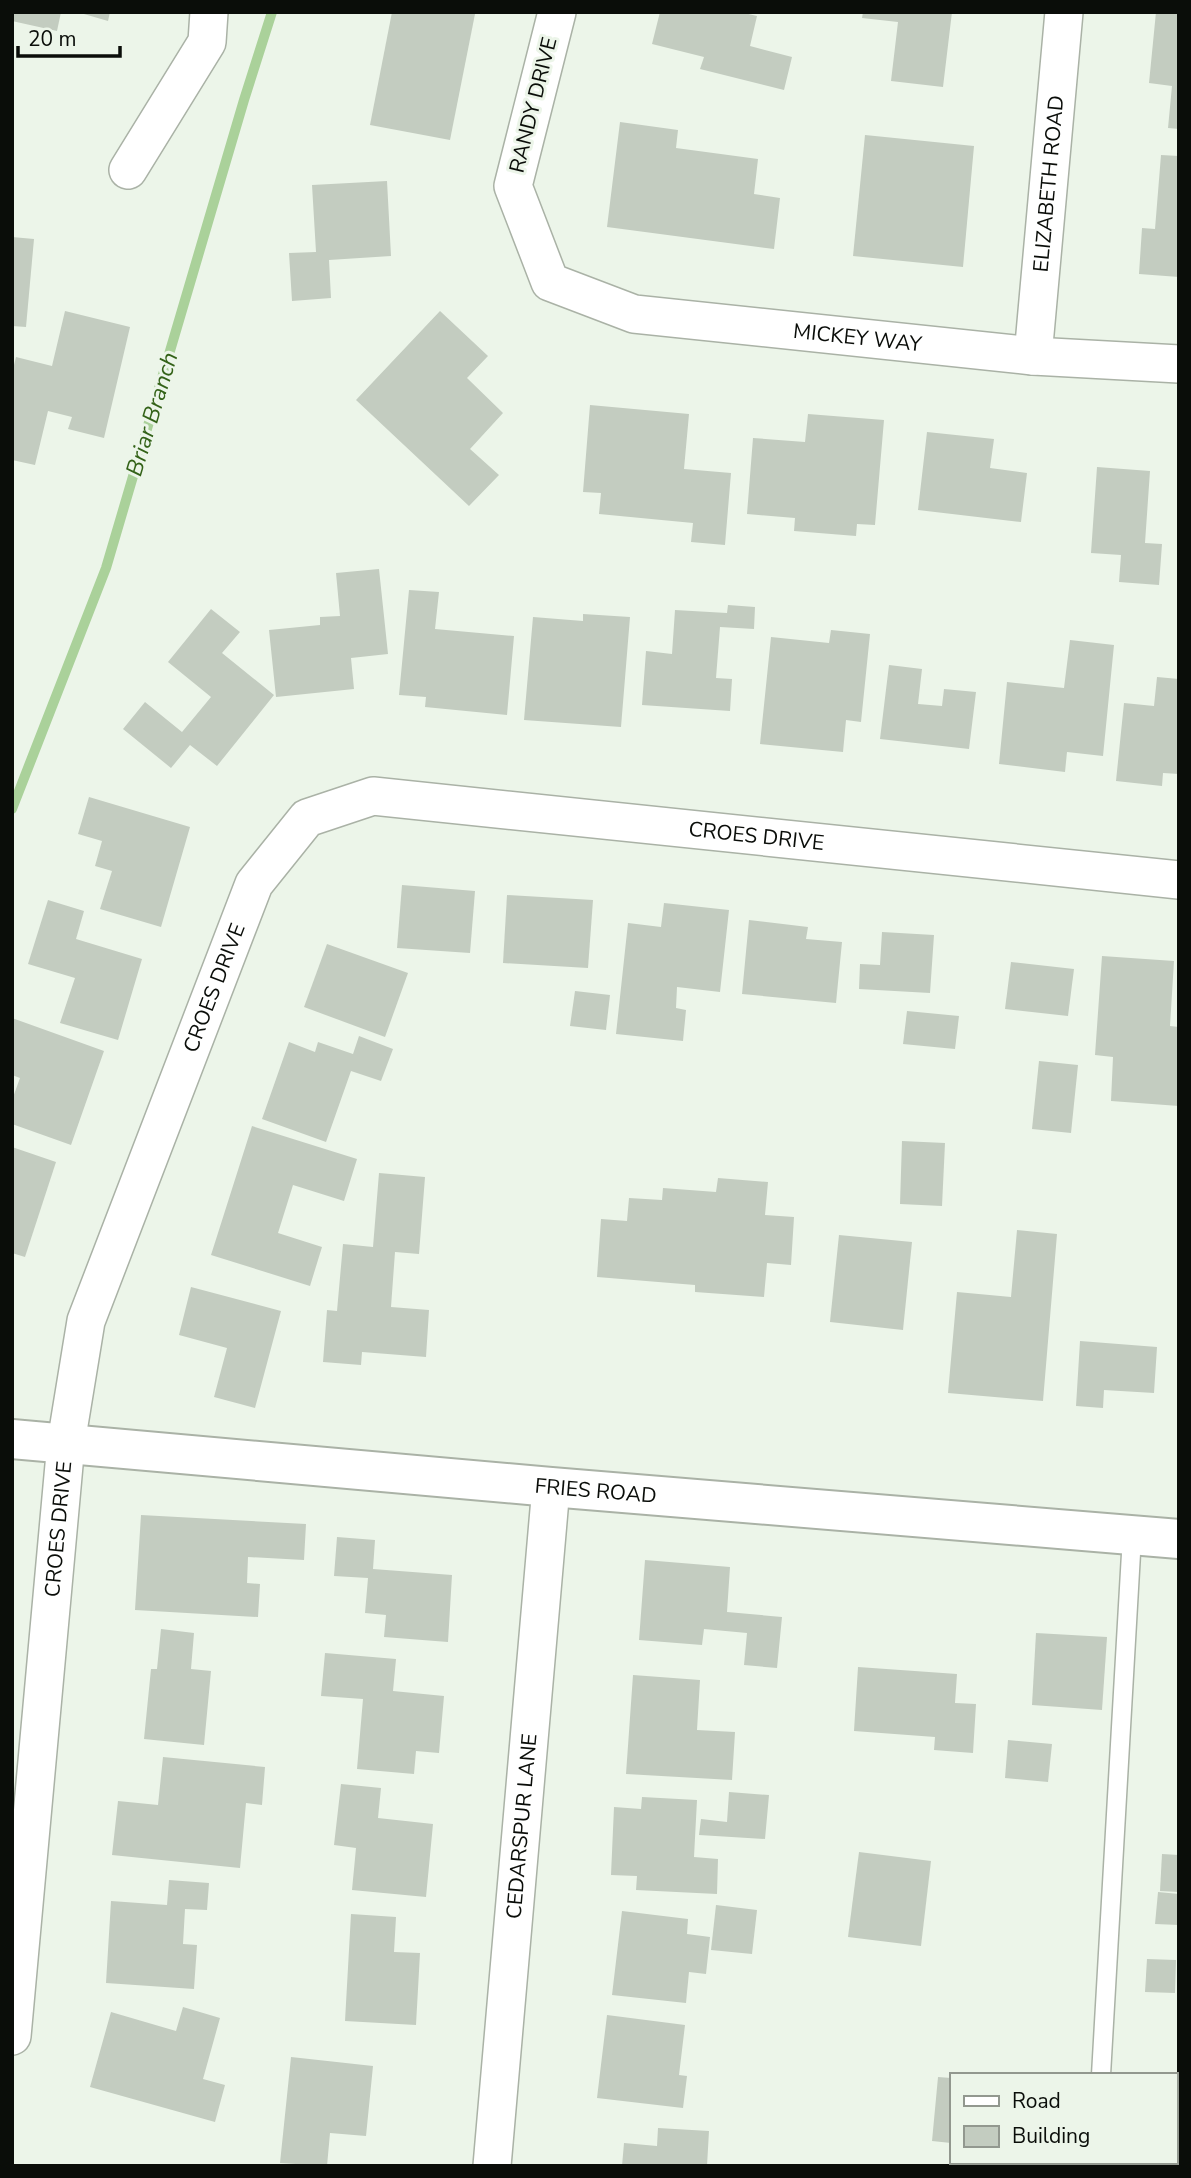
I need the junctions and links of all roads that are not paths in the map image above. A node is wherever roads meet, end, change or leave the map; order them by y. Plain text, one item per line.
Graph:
1 (209, 12) edge
2 (557, 12) edge
3 (1064, 12) edge
4 (128, 170) dead end
5 (547, 276) joint
6 (1033, 356) junction
7 (1179, 364) edge
8 (1179, 880) edge
9 (12, 1439) edge
10 (66, 1443) junction
11 (551, 1487) junction
12 (1132, 1536) junction
13 (1179, 1539) edge
14 (12, 2036) edge
15 (1101, 2073) edge
16 (492, 2166) edge

1 - 4 street
2 - 5 street, RANDY DRIVE
3 - 6 street, ELIZABETH ROAD
5 - 6 street, MICKEY WAY
6 - 7 street, MICKEY WAY
8 - 10 street, CROES DRIVE
9 - 10 street, FRIES ROAD
10 - 11 street, FRIES ROAD
10 - 14 street, CROES DRIVE
11 - 12 street, FRIES ROAD
11 - 16 street, CEDARSPUR LANE
12 - 13 street, FRIES ROAD
12 - 15 lane

